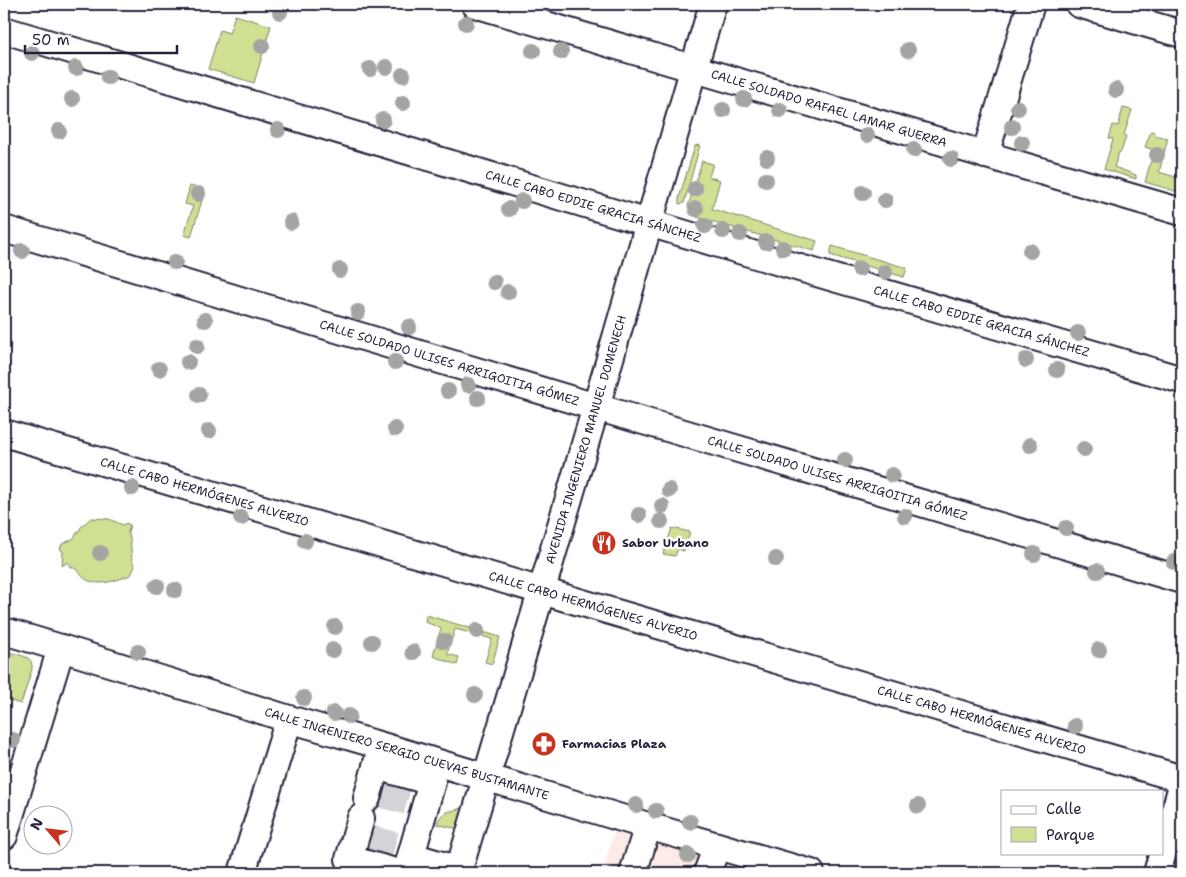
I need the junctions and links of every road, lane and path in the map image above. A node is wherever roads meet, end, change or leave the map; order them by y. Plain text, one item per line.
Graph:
1 (475, 4) edge
2 (713, 4) edge
3 (1031, 4) edge
4 (1079, 4) edge
5 (4, 30) edge
6 (1182, 34) edge
7 (694, 68) junction
8 (985, 155) junction
9 (1182, 212) edge
10 (649, 223) junction
11 (4, 229) edge
12 (1182, 380) edge
13 (596, 406) junction
14 (4, 433) edge
15 (1182, 580) edge
16 (542, 591) junction
17 (4, 631) edge
18 (61, 648) junction
19 (288, 719) junction
20 (379, 756) junction
21 (486, 777) junction
22 (1182, 779) edge
23 (1182, 786) edge
24 (648, 826) junction
25 (4, 836) edge
26 (717, 846) junction
27 (1164, 851) edge
28 (1163, 854) edge
29 (407, 860) edge
30 (745, 864) edge
31 (459, 872) edge
32 (803, 872) edge
33 (242, 873) edge
34 (633, 873) edge
35 (707, 873) edge
36 (1158, 873) edge

1 - 7 street, CALLE SOLDADO RAFAEL LAMAR GUERRA
2 - 7 street, AVENIDA INGENIERO MANUEL DOMENECH
3 - 8 street
4 - 6 street
5 - 10 street, CALLE CABO EDDIE GRACIA SÁNCHEZ
7 - 8 street, CALLE SOLDADO RAFAEL LAMAR GUERRA
7 - 10 street, AVENIDA INGENIERO MANUEL DOMENECH
8 - 9 street, CALLE SOLDADO RAFAEL LAMAR GUERRA
10 - 12 street, CALLE CABO EDDIE GRACIA SÁNCHEZ
10 - 13 street, AVENIDA INGENIERO MANUEL DOMENECH
11 - 13 street, CALLE SOLDADO ULISES ARRIGOITIA GÓMEZ
13 - 15 street, CALLE SOLDADO ULISES ARRIGOITIA GÓMEZ
13 - 16 street, AVENIDA INGENIERO MANUEL DOMENECH
14 - 16 street, CALLE CABO HERMÓGENES ALVERIO
16 - 21 street, AVENIDA INGENIERO MANUEL DOMENECH
16 - 22 street, CALLE CABO HERMÓGENES ALVERIO
17 - 18 street, CALLE INGENIERO SERGIO CUEVAS BUSTAMANTE
18 - 19 street, CALLE INGENIERO SERGIO CUEVAS BUSTAMANTE
18 - 25 street
19 - 20 street, CALLE INGENIERO SERGIO CUEVAS BUSTAMANTE
19 - 33 street
20 - 21 street, CALLE INGENIERO SERGIO CUEVAS BUSTAMANTE
20 - 29 street
20 - 29 street
21 - 24 street, CALLE INGENIERO SERGIO CUEVAS BUSTAMANTE
21 - 31 street, AVENIDA INGENIERO MANUEL DOMENECH
23 - 27 street
24 - 26 street, CALLE INGENIERO SERGIO CUEVAS BUSTAMANTE
24 - 34 street
26 - 30 street, CALLE INGENIERO SERGIO CUEVAS BUSTAMANTE
26 - 35 street
28 - 36 street
29 - 31 street
30 - 32 street, CALLE INGENIERO SERGIO CUEVAS BUSTAMANTE

